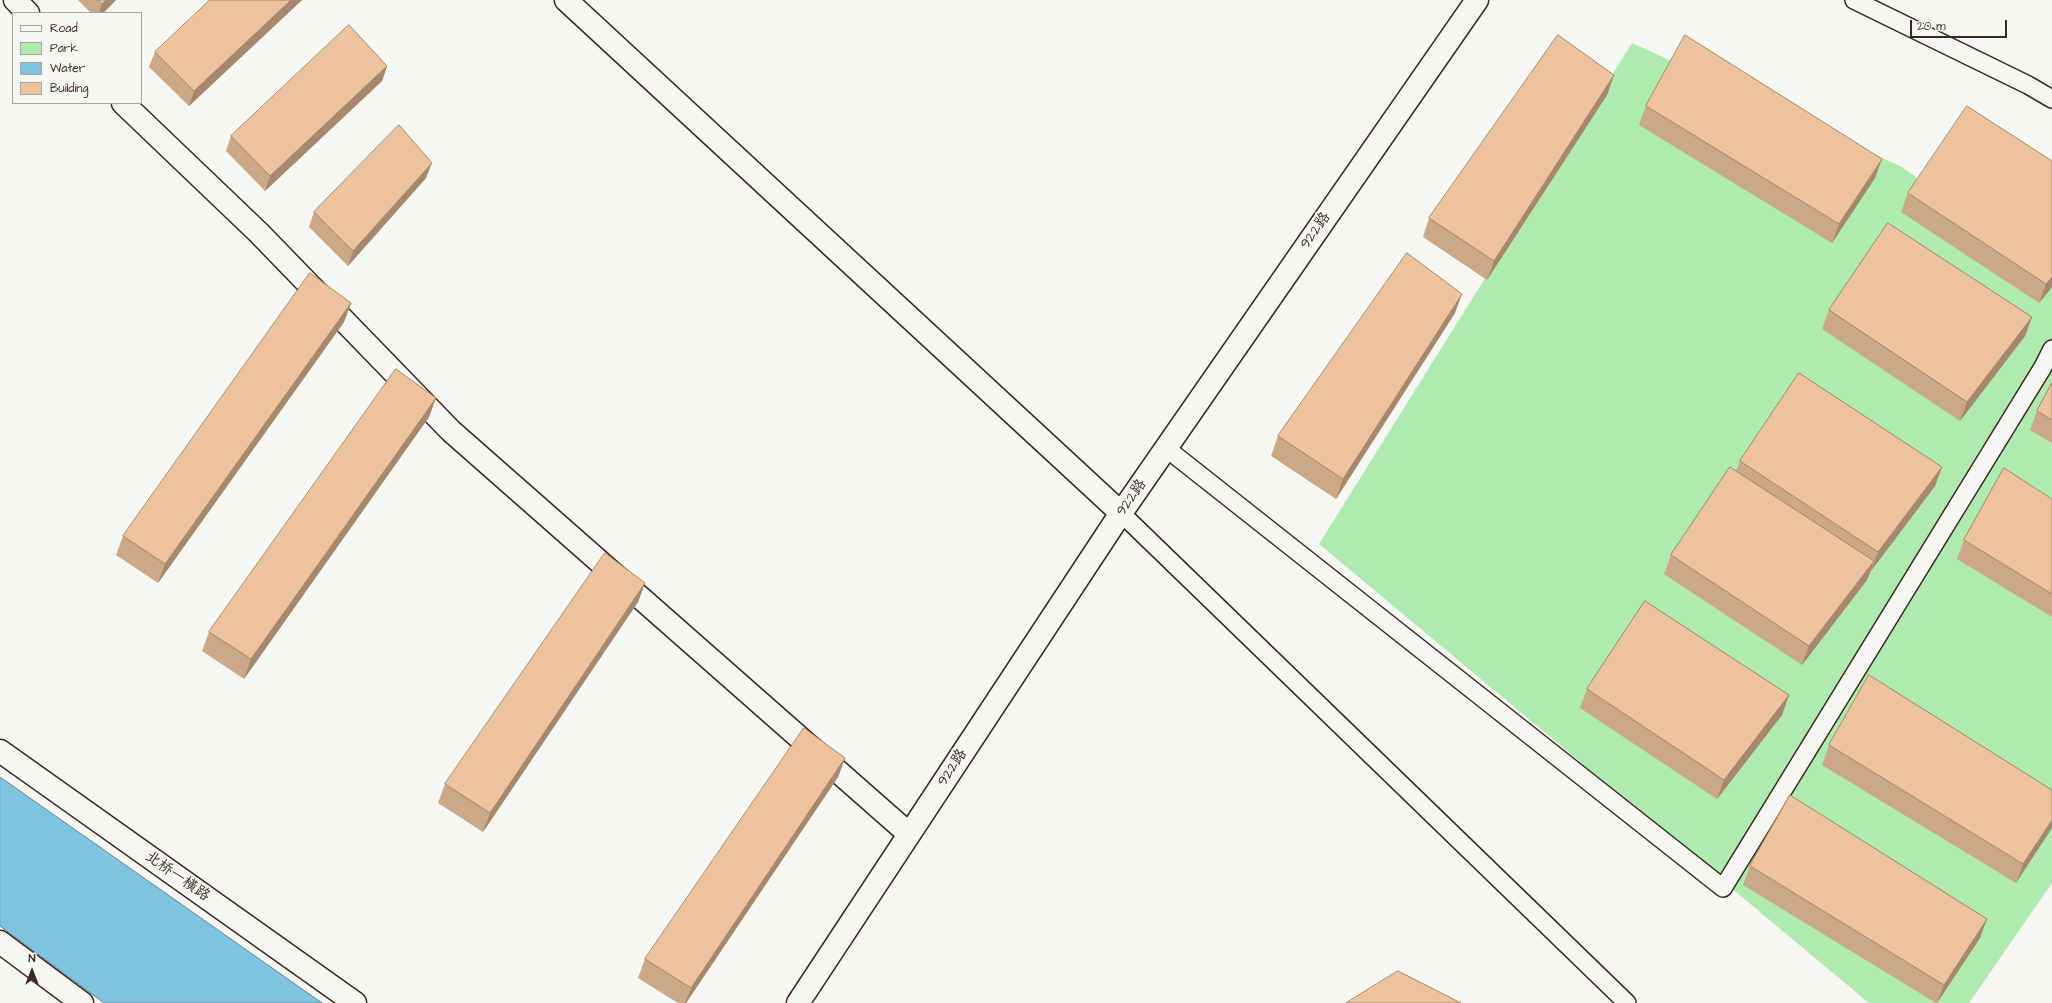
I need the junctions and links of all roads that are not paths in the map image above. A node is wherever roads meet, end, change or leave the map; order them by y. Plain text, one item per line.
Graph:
1 (15, 0) edge
2 (566, 0) edge
3 (1477, 0) edge
4 (1854, 0) edge
5 (27, 12) edge
6 (2052, 99) edge
7 (123, 104) edge
8 (2052, 349) edge
9 (1171, 452) dead end
10 (1121, 513) junction
11 (0, 751) edge
12 (909, 834) junction
13 (0, 942) edge
14 (82, 1003) edge
15 (355, 1003) edge
16 (798, 1003) edge
17 (1627, 1003) edge

1 - 5 street
2 - 10 street
3 - 10 street, 922路
4 - 6 lane
7 - 12 street
8 - 9 lane
10 - 12 street, 922路
10 - 17 lane
11 - 15 street, 北桥一横路
12 - 16 street, 922路
13 - 14 street

